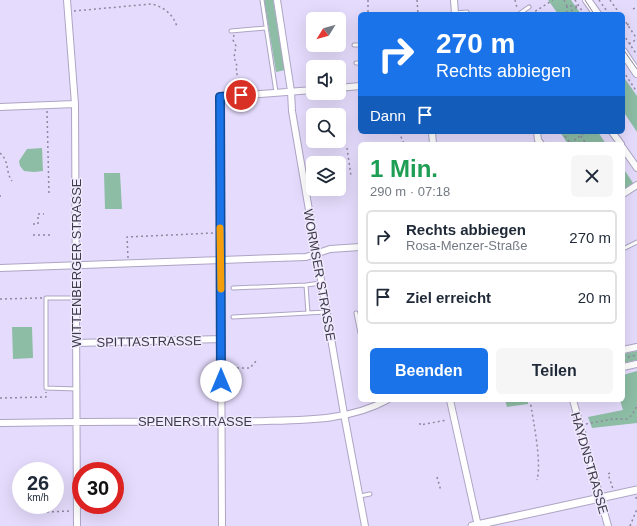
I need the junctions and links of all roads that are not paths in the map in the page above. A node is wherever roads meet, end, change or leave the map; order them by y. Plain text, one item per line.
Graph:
1 (67, 0) edge
2 (262, 0) edge
3 (277, 0) edge
4 (454, 0) edge
5 (587, 0) edge
6 (529, 8) dead end
7 (455, 12) edge
8 (522, 12) edge
9 (596, 12) edge
10 (266, 28) junction
11 (231, 31) dead end
12 (354, 45) dead end
13 (358, 45) edge
14 (625, 55) edge
15 (637, 73) edge
16 (358, 86) edge
17 (346, 87) edge
18 (306, 90) edge
19 (291, 91) junction
20 (276, 92) junction
21 (75, 104) junction
22 (0, 108) edge
23 (625, 151) edge
24 (637, 168) edge
25 (637, 185) edge
26 (625, 193) edge
27 (637, 242) edge
28 (358, 247) edge
29 (625, 248) edge
30 (317, 254) junction
31 (220, 261) junction
32 (76, 265) junction
33 (0, 268) edge
34 (321, 283) junction
35 (306, 285) junction
36 (232, 288) dead end
37 (77, 298) junction
38 (326, 312) junction
39 (308, 313) junction
40 (356, 313) dead end
41 (233, 317) dead end
42 (358, 323) edge
43 (221, 339) junction
44 (77, 343) junction
45 (637, 347) edge
46 (625, 350) edge
47 (637, 364) edge
48 (625, 367) edge
49 (77, 389) junction
50 (373, 402) edge
51 (384, 402) edge
52 (450, 402) edge
53 (574, 402) edge
54 (374, 407) junction
55 (344, 414) junction
56 (77, 421) junction
57 (221, 422) junction
58 (0, 423) edge
59 (637, 490) edge
60 (370, 494) dead end
61 (360, 496) junction
62 (600, 498) junction
63 (77, 526) edge
64 (222, 526) edge
65 (365, 526) edge
66 (476, 526) edge
67 (608, 526) edge

1 - 21 street, WITTENBERGER STRASSE
2 - 10 lane
3 - 19 street, WORMSER STRASSE
4 - 7 street
5 - 9 main road
6 - 8 lane
10 - 11 lane
10 - 20 lane
12 - 13 lane
14 - 15 main road
16 - 17 street
18 - 19 street
19 - 20 street
19 - 30 street, WORMSER STRASSE
20 - 31 street
21 - 22 street
21 - 32 street, WITTENBERGER STRASSE
23 - 24 street
25 - 26 street
27 - 29 lane
28 - 30 street
30 - 31 street
30 - 34 street, WORMSER STRASSE
31 - 32 street
31 - 43 street
32 - 33 street
32 - 37 street, WITTENBERGER STRASSE
34 - 35 lane
34 - 38 street, WORMSER STRASSE
35 - 36 lane
35 - 39 lane
37 - 44 street, WITTENBERGER STRASSE
37 - 49 lane
38 - 39 lane
38 - 55 street, WORMSER STRASSE
39 - 41 lane
40 - 42 lane
43 - 44 street, SPITTASTRASSE
43 - 57 street
44 - 49 street, WITTENBERGER STRASSE
45 - 46 street
47 - 48 street
49 - 56 street, WITTENBERGER STRASSE
50 - 54 lane
51 - 54 street, SPENERSTRASSE
52 - 66 street
53 - 62 street, HAYDNSTRASSE
54 - 55 street, SPENERSTRASSE
55 - 57 street, SPENERSTRASSE
55 - 61 street, WORMSER STRASSE
56 - 57 street, SPENERSTRASSE
56 - 58 street, SPENERSTRASSE
56 - 63 street, WITTENBERGER STRASSE
57 - 64 street
59 - 62 street
60 - 61 lane
61 - 65 street, WORMSER STRASSE
62 - 66 street
62 - 67 street, HAYDNSTRASSE

